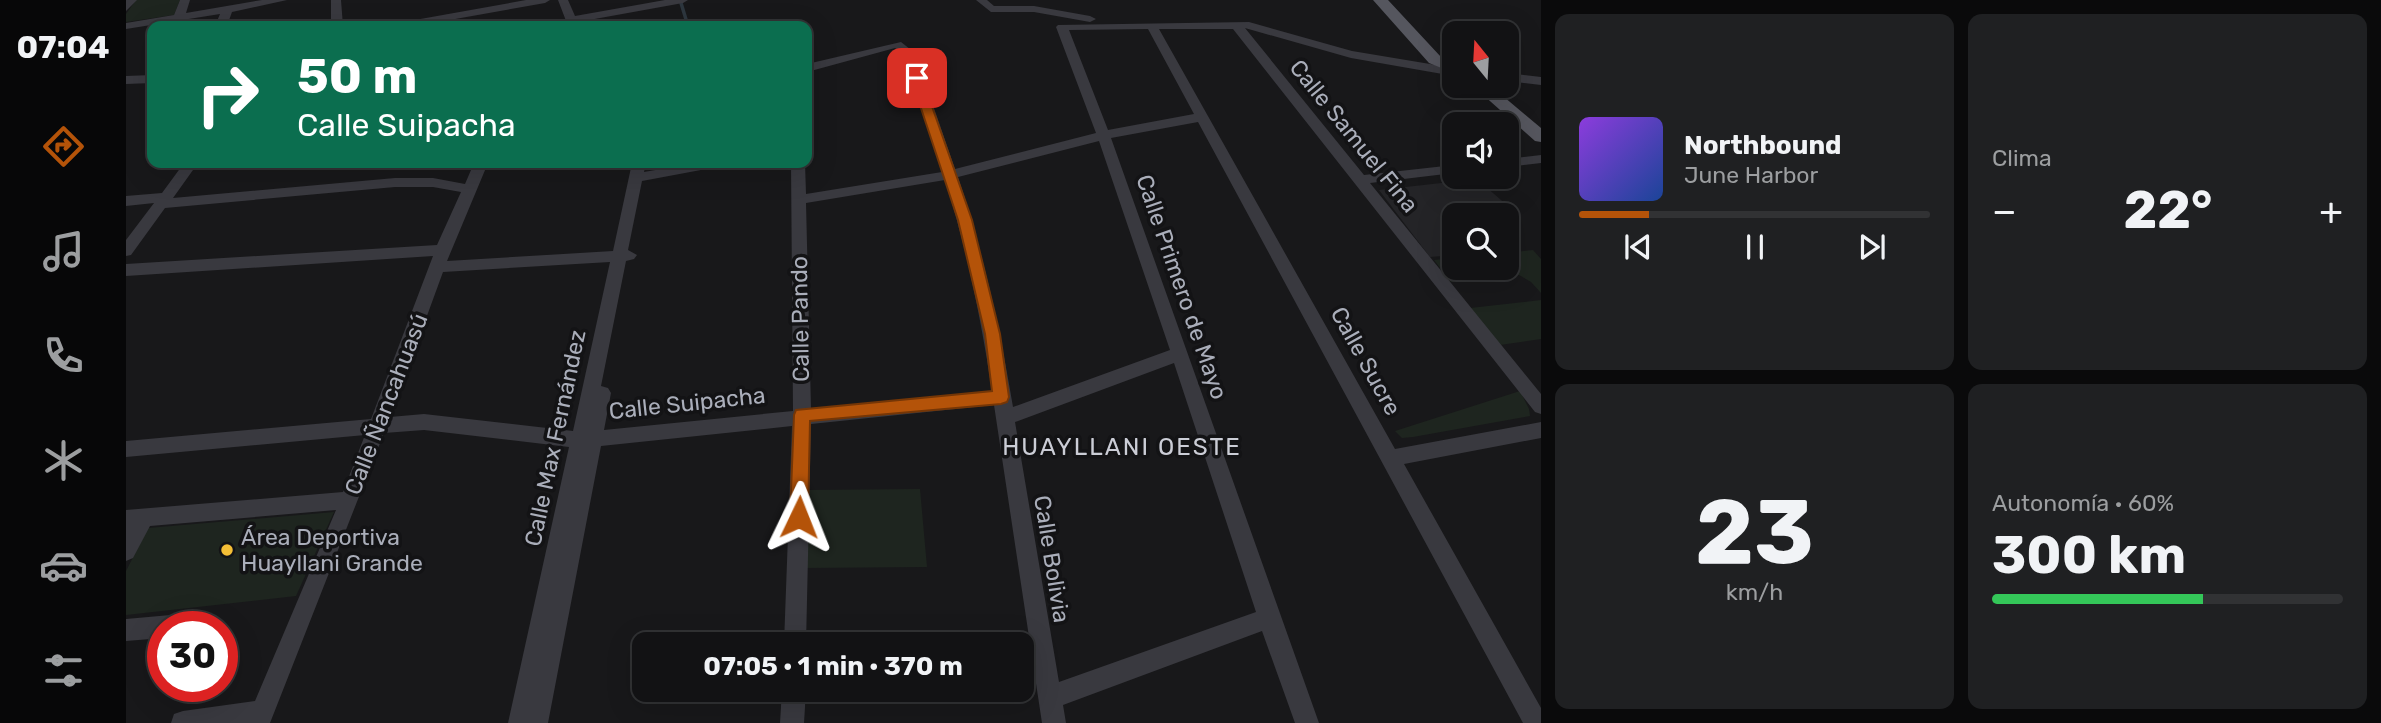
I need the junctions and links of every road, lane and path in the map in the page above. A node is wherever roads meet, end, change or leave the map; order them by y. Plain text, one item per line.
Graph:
1 (132, 0) edge
2 (185, 0) edge
3 (282, 0) edge
4 (336, 0) edge
5 (545, 0) edge
6 (563, 0) edge
7 (683, 0) edge
8 (981, 0) edge
9 (1380, 0) edge
10 (1398, 0) edge
11 (126, 8) edge
12 (227, 9) junction
13 (180, 17) junction
14 (156, 21) edge
15 (223, 21) edge
16 (337, 21) edge
17 (453, 21) edge
18 (571, 21) edge
19 (582, 21) edge
20 (147, 22) edge
21 (1131, 25) junction
22 (1151, 25) junction
23 (1236, 25) junction
24 (126, 26) edge
25 (1442, 46) edge
26 (1442, 64) edge
27 (812, 67) edge
28 (1442, 68) edge
29 (1519, 78) edge
30 (147, 79) edge
31 (126, 80) edge
32 (1541, 81) edge
33 (1495, 98) edge
34 (1201, 117) junction
35 (1105, 135) junction
36 (1541, 137) edge
37 (1541, 159) edge
38 (1519, 162) edge
39 (187, 168) edge
40 (479, 168) edge
41 (663, 168) edge
42 (798, 168) edge
43 (642, 170) edge
44 (1442, 170) edge
45 (949, 176) junction
46 (1361, 180) junction
47 (469, 189) junction
48 (163, 200) junction
49 (798, 200) junction
50 (126, 201) edge
51 (443, 250) junction
52 (126, 251) edge
53 (624, 255) junction
54 (439, 267) junction
55 (126, 270) edge
56 (1179, 354) junction
57 (1001, 397) junction
58 (1541, 407) edge
59 (802, 415) junction
60 (1004, 418) junction
61 (378, 426) junction
62 (1541, 430) edge
63 (586, 439) junction
64 (126, 449) edge
65 (1391, 458) junction
66 (350, 500) junction
67 (135, 518) edge
68 (126, 551) edge
69 (1268, 618) junction
70 (147, 628) edge
71 (126, 630) edge
72 (795, 632) edge
73 (1049, 698) junction
74 (793, 702) edge
75 (260, 718) edge
76 (183, 723) edge
77 (520, 723) edge
78 (536, 723) edge
79 (792, 723) edge
80 (1054, 723) edge
81 (1307, 723) edge
82 (1536, 723) edge

1 - 11 street
2 - 13 street
3 - 12 street
4 - 16 street
5 - 17 street
6 - 18 street
7 - 19 street
8 - 21 street
9 - 26 main road
10 - 25 main road
12 - 13 street
12 - 15 street
13 - 14 street
20 - 24 street
21 - 22 street
21 - 35 street, Calle Primero de Mayo
22 - 23 street
22 - 34 street, Calle Sucre
23 - 28 street
23 - 46 street, Calle Samuel Fina
27 - 45 street, Calle Bolivia
29 - 32 street
30 - 31 street
33 - 36 main road
34 - 35 street
34 - 65 street, Calle Sucre
35 - 45 street
35 - 56 street, Calle Primero de Mayo
37 - 38 street
39 - 48 street
40 - 47 street, Calle Ñancahuasú
41 - 43 street
42 - 49 street, Calle Pando
43 - 53 street, Calle Max Fernández
44 - 46 street
45 - 49 street
45 - 57 street, Calle Bolivia
46 - 58 street, Calle Samuel Fina
47 - 48 street
47 - 51 street, Calle Ñancahuasú
48 - 50 street
48 - 52 street
49 - 59 street, Calle Pando
51 - 54 street, Calle Ñancahuasú
51 - 55 street
53 - 54 street
53 - 63 street, Calle Max Fernández
54 - 61 street, Calle Ñancahuasú
56 - 60 street
56 - 69 street, Calle Primero de Mayo
57 - 59 street, Calle Suipacha
57 - 60 street, Calle Bolivia
59 - 63 street, Calle Suipacha
59 - 72 street, Calle Pando
60 - 73 street, Calle Bolivia
61 - 63 street, Calle Suipacha
61 - 64 street, Calle Suipacha
61 - 66 street, Calle Ñancahuasú
62 - 65 street
63 - 77 street, Calle Max Fernández
63 - 78 street, Calle Max Fernández
65 - 82 street, Calle Sucre
66 - 67 street
66 - 75 street, Calle Ñancahuasú
67 - 68 street
69 - 73 street
69 - 81 street, Calle Primero de Mayo
70 - 71 street
73 - 80 street, Calle Bolivia
74 - 79 street
75 - 76 street

